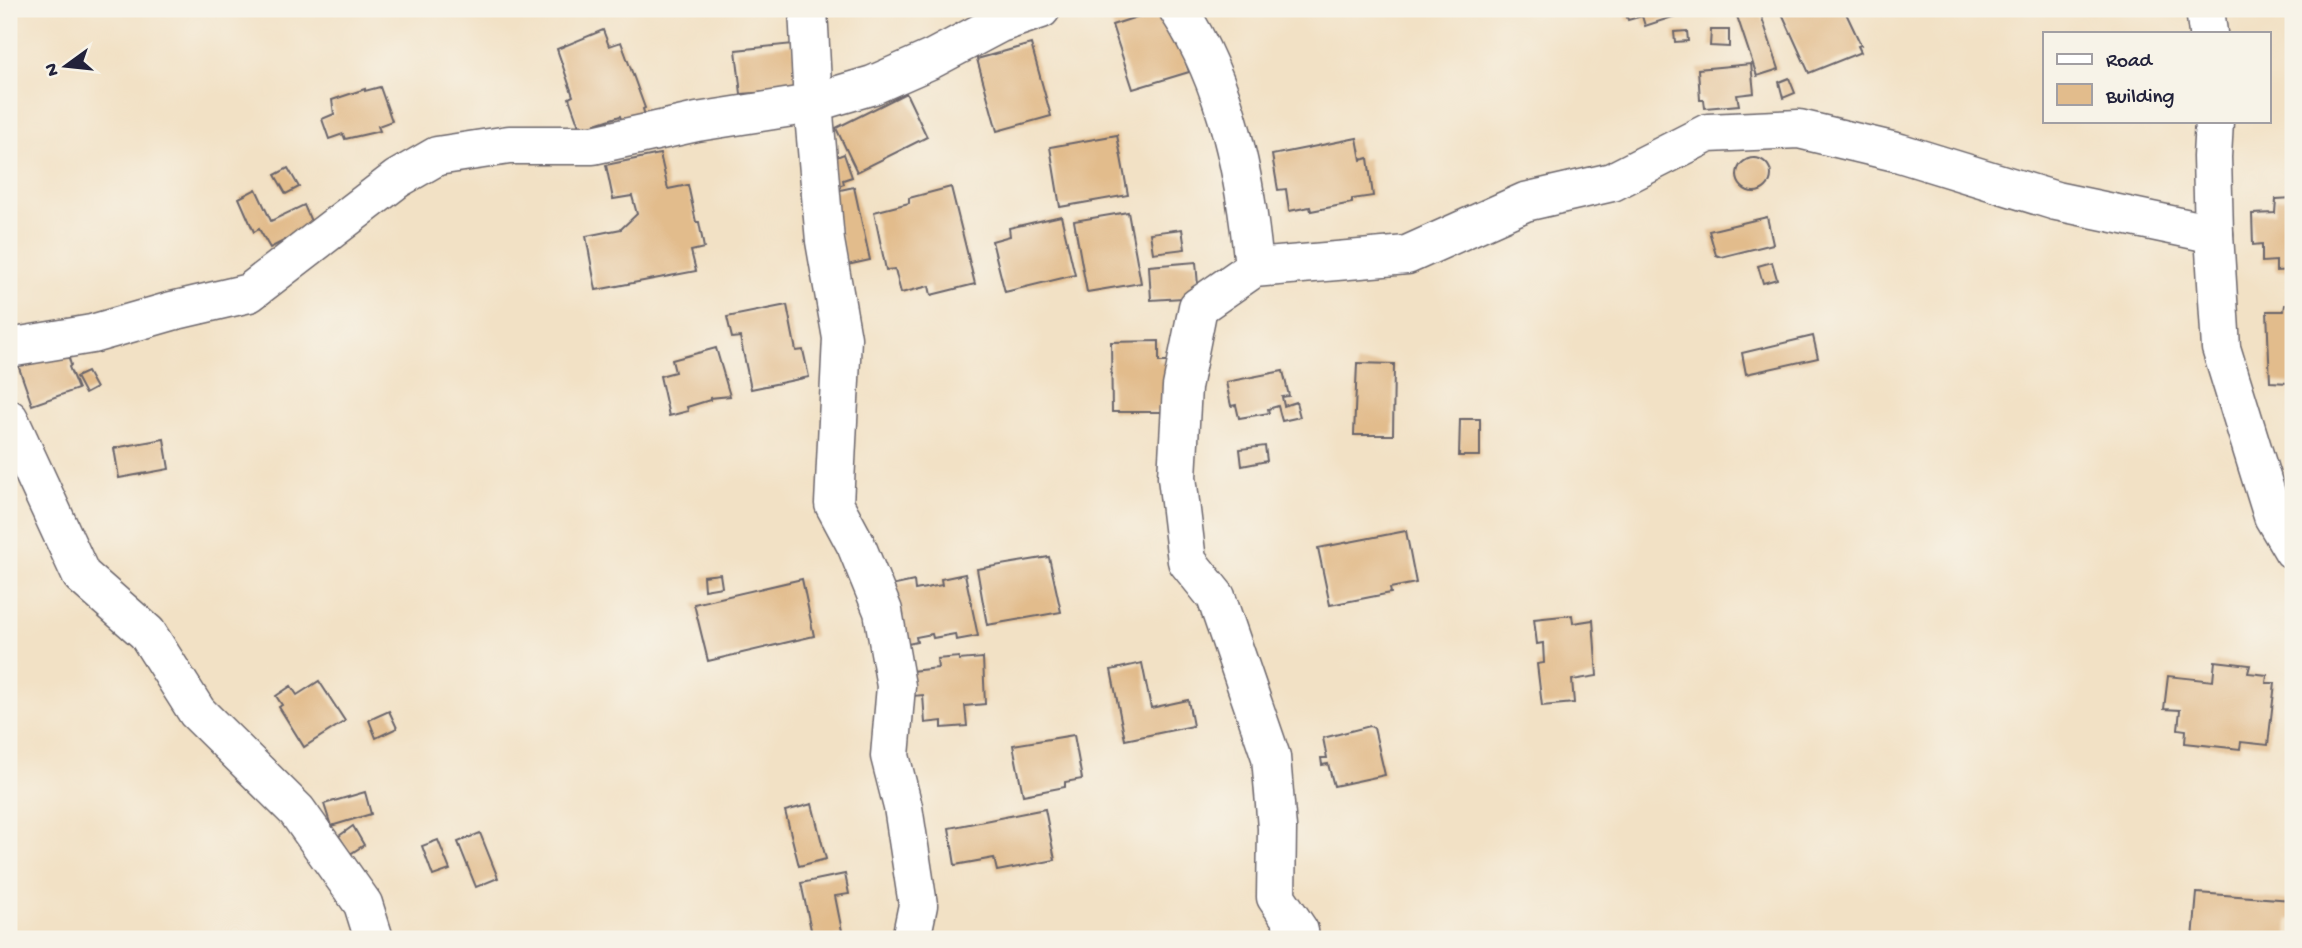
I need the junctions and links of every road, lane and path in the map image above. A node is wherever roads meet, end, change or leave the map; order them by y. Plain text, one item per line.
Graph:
1 (808, 9) edge
2 (1041, 9) edge
3 (1178, 9) edge
4 (2205, 9) edge
5 (2208, 32) edge
6 (813, 103) junction
7 (2214, 122) edge
8 (2214, 234) junction
9 (1254, 268) junction
10 (9, 348) edge
11 (9, 419) edge
12 (2293, 550) edge
13 (374, 939) edge
14 (911, 939) edge
15 (1300, 939) edge

1 - 6 street
2 - 6 street
3 - 9 street
4 - 5 street
6 - 10 street
6 - 14 street
7 - 8 street
8 - 9 street
8 - 12 street
9 - 15 street
11 - 13 street

